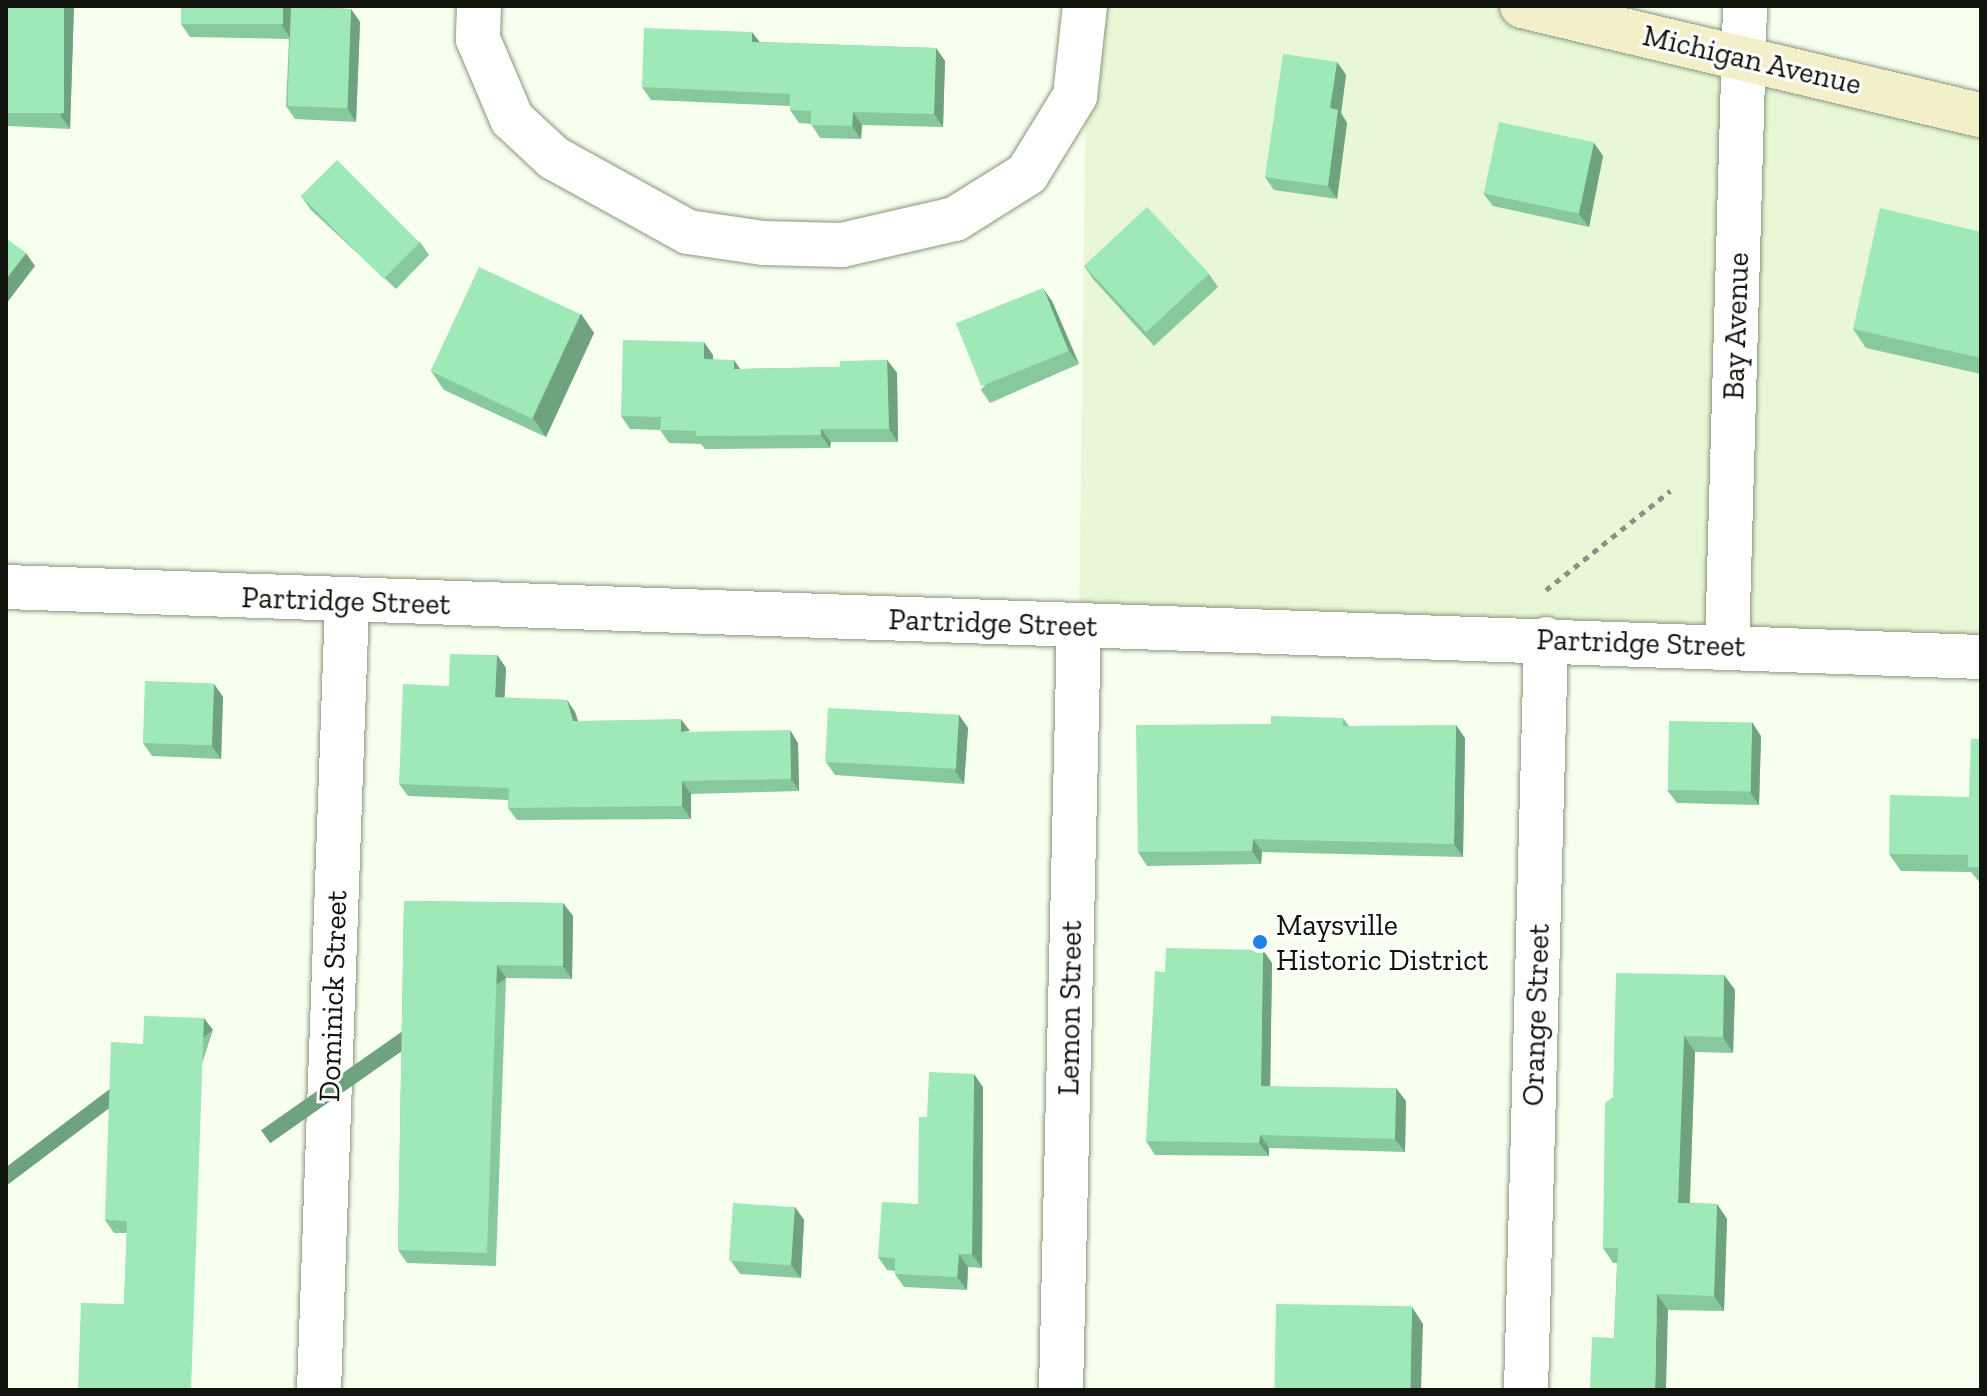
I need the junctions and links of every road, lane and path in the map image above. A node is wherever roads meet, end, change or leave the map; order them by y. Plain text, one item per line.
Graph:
1 (479, 6) edge
2 (1085, 6) edge
3 (1522, 6) edge
4 (1745, 6) edge
5 (1744, 58) junction
6 (1981, 115) edge
7 (1670, 491) dead end
8 (6, 587) edge
9 (1541, 594) dead end
10 (347, 602) junction
11 (1079, 626) junction
12 (1546, 639) junction
13 (1727, 646) junction
14 (1981, 657) edge
15 (319, 1390) edge
16 (1061, 1390) edge
17 (1526, 1390) edge

1 - 2 street
3 - 5 main road, Michigan Avenue
4 - 5 street, Bay Avenue
5 - 6 main road, Michigan Avenue
5 - 13 street, Bay Avenue
7 - 9 path
8 - 10 street, Partridge Street
10 - 11 street, Partridge Street
10 - 15 street, Dominick Street
11 - 12 street, Partridge Street
11 - 16 street, Lemon Street
12 - 13 street, Partridge Street
12 - 17 street, Orange Street
13 - 14 street, Partridge Street

